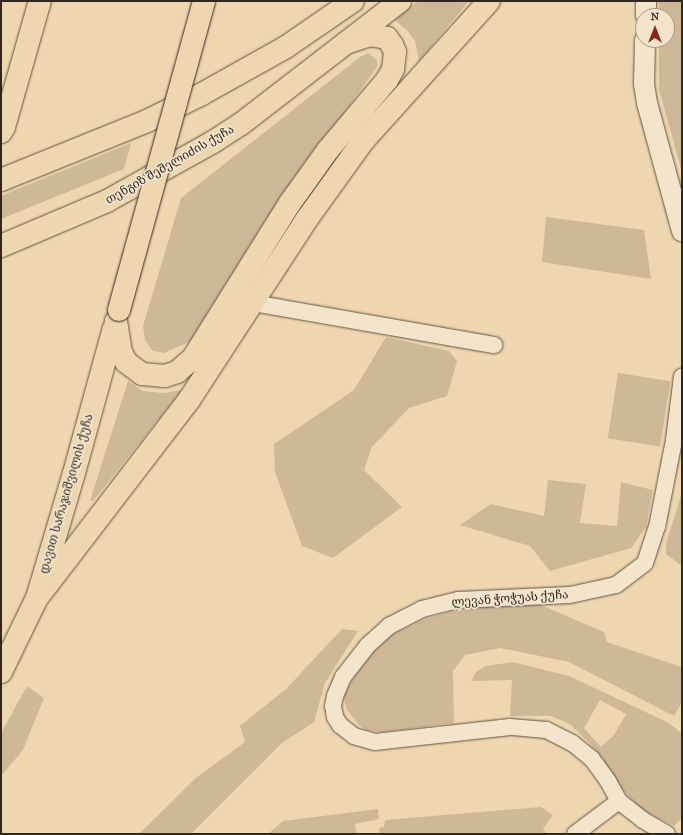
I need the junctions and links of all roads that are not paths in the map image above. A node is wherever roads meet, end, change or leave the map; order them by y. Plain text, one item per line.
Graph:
1 (40, 1) edge
2 (204, 1) edge
3 (353, 1) edge
4 (400, 1) edge
5 (489, 1) edge
6 (346, 43) junction
7 (645, 48) edge
8 (1, 132) edge
9 (1, 180) edge
10 (682, 231) edge
11 (1, 246) edge
12 (253, 303) junction
13 (117, 316) junction
14 (494, 345) dead end
15 (682, 377) edge
16 (678, 441) edge
17 (37, 598) junction
18 (1, 672) edge
19 (619, 801) junction
20 (575, 834) edge
21 (667, 834) edge

1 - 8 main road
2 - 13 main road, დავით სარაჯიშვილის ქუჩა, bridge
3 - 9 main road
4 - 6 main road, თენგიზ შეშელიძის ქუჩა
5 - 12 main road
6 - 11 main road, თენგიზ შეშელიძის ქუჩა
6 - 13 main road
7 - 10 street
12 - 14 street
12 - 17 main road
13 - 17 main road, დავით სარაჯიშვილის ქუჩა
15 - 16 street, ლევან ჭოჭუას ქუჩა
16 - 19 street, ლევან ჭოჭუას ქუჩა
17 - 18 main road, დავით სარაჯიშვილის ქუჩა
19 - 20 street
19 - 21 street, ლევან ჭოჭუას ქუჩა

